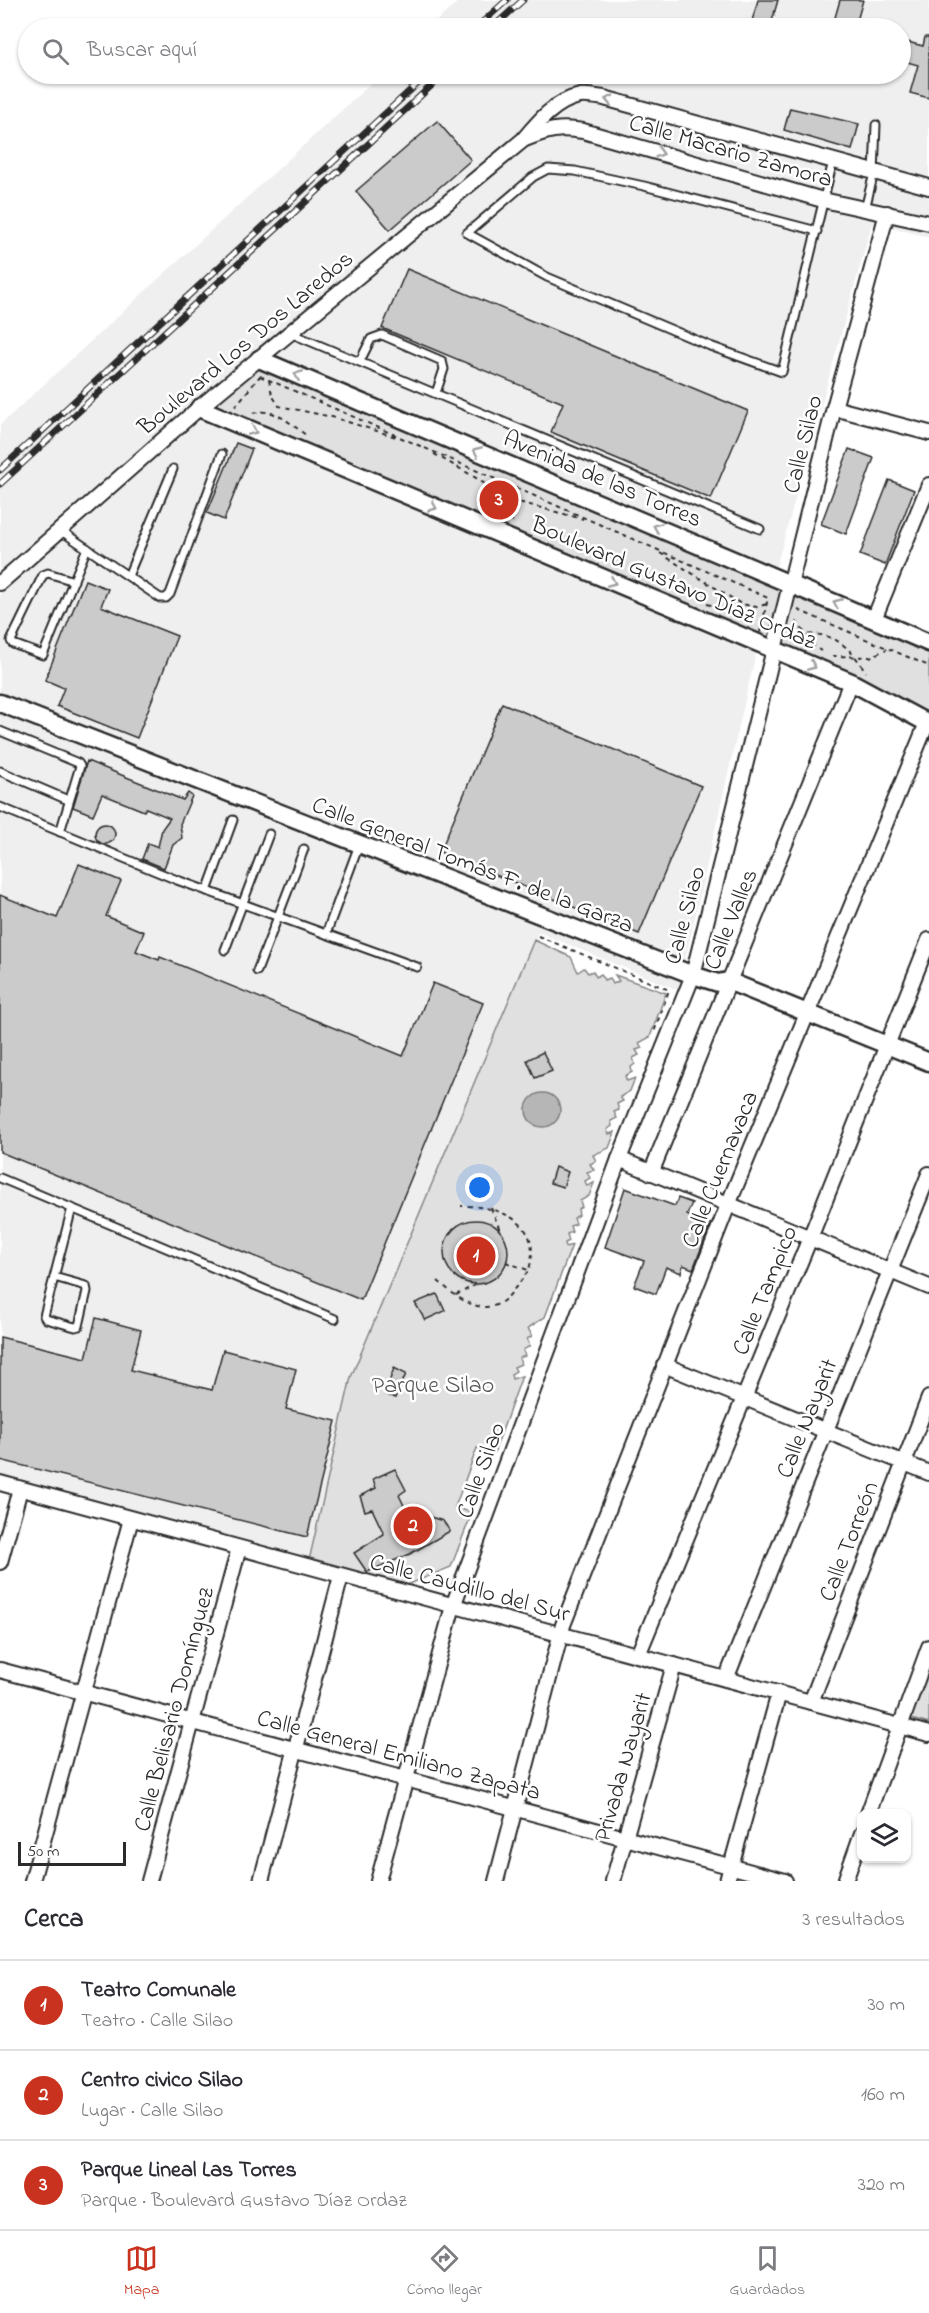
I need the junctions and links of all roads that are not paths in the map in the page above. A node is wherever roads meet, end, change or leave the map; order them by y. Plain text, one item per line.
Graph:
1 (876, 125) dead end
2 (523, 140) junction
3 (833, 161) junction
4 (874, 173) junction
5 (929, 188) edge
6 (823, 200) junction
7 (865, 209) junction
8 (887, 213) junction
9 (929, 223) edge
10 (817, 231) junction
11 (290, 333) junction
12 (259, 359) junction
13 (360, 361) junction
14 (436, 393) junction
15 (199, 408) junction
16 (834, 408) junction
17 (929, 433) edge
18 (222, 454) dead end
19 (173, 469) dead end
20 (929, 484) edge
21 (760, 529) dead end
22 (60, 530) junction
23 (87, 548) junction
24 (128, 576) junction
25 (74, 581) junction
26 (0, 583) edge
27 (790, 583) junction
28 (874, 619) junction
29 (929, 643) edge
30 (775, 651) junction
31 (851, 682) junction
32 (0, 703) edge
33 (928, 723) edge
34 (0, 731) edge
35 (0, 771) edge
36 (68, 800) junction
37 (0, 807) edge
38 (233, 820) dead end
39 (60, 832) junction
40 (269, 834) dead end
41 (359, 845) junction
42 (304, 849) dead end
43 (207, 891) junction
44 (242, 903) junction
45 (278, 916) junction
46 (326, 934) junction
47 (929, 940) edge
48 (225, 950) dead end
49 (417, 967) dead end
50 (257, 971) dead end
51 (693, 975) junction
52 (728, 981) junction
53 (807, 1013) junction
54 (887, 1045) junction
55 (929, 1062) edge
56 (619, 1159) junction
57 (651, 1173) junction
58 (929, 1174) edge
59 (0, 1178) edge
60 (728, 1204) junction
61 (72, 1208) junction
62 (810, 1238) junction
63 (890, 1271) junction
64 (54, 1277) junction
65 (929, 1287) edge
66 (335, 1319) dead end
67 (664, 1365) junction
68 (744, 1398) junction
69 (929, 1398) edge
70 (825, 1431) junction
71 (903, 1462) junction
72 (929, 1473) edge
73 (0, 1483) edge
74 (20, 1489) junction
75 (131, 1519) junction
76 (239, 1548) junction
77 (0, 1562) edge
78 (342, 1576) junction
79 (453, 1606) junction
80 (561, 1635) junction
81 (929, 1647) edge
82 (638, 1655) junction
83 (674, 1665) junction
84 (0, 1670) edge
85 (726, 1679) junction
86 (84, 1692) junction
87 (779, 1693) junction
88 (811, 1702) junction
89 (193, 1722) junction
90 (898, 1727) junction
91 (929, 1734) edge
92 (296, 1749) junction
93 (405, 1779) junction
94 (516, 1808) junction
95 (870, 1809) edge
96 (625, 1838) junction
97 (857, 1845) edge
98 (731, 1866) junction
99 (32, 1881) edge
100 (149, 1881) edge
101 (261, 1881) edge
102 (378, 1881) edge
103 (496, 1881) edge
104 (613, 1881) edge
105 (727, 1881) edge
106 (785, 1881) edge
107 (845, 1881) edge

1 - 4 lane
3 -> 2 street
2 -> 6 street, Calle Macario Zamora
2 - 11 street, Boulevard Los Dos Laredos
3 - 4 street
3 - 6 lane
4 - 5 street
4 - 7 lane
6 - 7 street, Calle Macario Zamora
6 - 10 lane
7 - 8 street, Calle Macario Zamora
8 - 9 street, Calle Macario Zamora
8 - 16 street, Calle Silao
10 - 10 lane
11 - 12 street, Boulevard Los Dos Laredos
11 - 13 lane
12 - 15 street, Boulevard Los Dos Laredos
27 -> 12 street, Avenida de las Torres
13 - 14 lane
13 - 14 lane
14 - 21 lane
15 - 22 street, Boulevard Los Dos Laredos
15 -> 30 street, Boulevard Gustavo Díaz Ordaz
16 - 17 street
16 - 27 street, Calle Silao
18 - 24 lane
19 - 24 lane
20 - 28 street
22 - 23 lane
22 - 26 street, Boulevard Los Dos Laredos
23 - 24 lane
23 - 25 lane
25 - 25 lane
28 -> 27 street, Avenida de las Torres
27 - 30 street, Calle Silao
28 - 29 street, Avenida de las Torres
30 -> 31 street, Boulevard Gustavo Díaz Ordaz
30 - 51 street, Calle Silao
31 - 33 street, Boulevard Gustavo Díaz Ordaz
31 - 52 street, Calle Valles
32 - 41 street, Calle General Tomás F. de la Garza
33 - 53 street, Calle Cuernavaca
34 - 36 lane
35 - 36 lane
36 - 39 lane
37 - 39 lane
38 - 43 lane
39 - 43 lane
40 - 44 lane
41 - 46 lane
41 - 51 street, Calle General Tomás F. de la Garza
42 - 45 lane
43 - 44 lane
44 - 45 lane
44 - 48 lane
45 - 46 lane
45 - 50 lane
46 - 49 lane
47 - 54 street, Calle Tampico
51 - 52 street, Calle General Tomás F. de la Garza
51 - 56 street, Calle Silao
52 - 53 street, Calle General Tomás F. de la Garza
52 - 57 street, Calle Valles
53 - 54 street, Calle General Tomás F. de la Garza
53 - 60 street, Calle Cuernavaca
54 - 55 street, Calle General Tomás F. de la Garza
54 - 62 street, Calle Tampico
56 - 57 street
56 - 79 street, Calle Silao
57 - 60 street
58 - 63 street, Calle Nayarit
59 - 61 lane
60 - 62 street
60 - 67 street, Calle Cuernavaca
61 - 64 lane
61 - 66 lane
62 - 63 street
62 - 68 street, Calle Tampico
63 - 65 street
63 - 70 street, Calle Nayarit
64 - 64 lane
67 - 68 street
67 - 80 street, Calle Cuernavaca
68 - 70 street
68 - 82 street, Calle Tampico
69 - 71 street, Calle Torreón
70 - 71 street
70 - 85 street, Calle Nayarit
71 - 72 street
71 - 88 street, Calle Torreón
73 - 74 street, Calle Caudillo del Sur
74 - 75 street, Calle Caudillo del Sur
74 - 77 street
75 - 76 street, Calle Caudillo del Sur
75 - 86 street
76 - 78 street, Calle Caudillo del Sur
76 - 89 street, Calle Belisario Domínguez
78 - 79 street, Calle Caudillo del Sur
78 - 92 street
79 - 80 street, Calle Caudillo del Sur
79 - 93 street, Calle Silao
80 - 82 street, Calle Caudillo del Sur
80 - 94 street
81 - 90 street
82 - 83 street, Calle Caudillo del Sur
83 - 85 street, Calle Caudillo del Sur
83 - 96 street, Privada Nayarit
84 - 86 street, Calle General Emiliano Zapata
85 - 87 street, Calle Caudillo del Sur
86 - 89 street, Calle General Emiliano Zapata
86 - 99 street
87 - 88 street, Calle Caudillo del Sur
87 - 98 street
88 - 90 street, Calle Caudillo del Sur
89 - 92 street, Calle General Emiliano Zapata
89 - 100 street, Calle Belisario Domínguez
90 - 91 street, Calle Caudillo del Sur
90 - 95 street
92 - 93 street, Calle General Emiliano Zapata
92 - 101 street
93 - 94 street, Calle General Emiliano Zapata
93 - 102 street, Calle Silao
94 - 96 street, Calle General Emiliano Zapata
94 - 103 street
96 - 98 street, Calle General Emiliano Zapata
96 - 104 street, Privada Nayarit
97 - 107 street
98 - 105 street
98 - 106 street, Calle General Emiliano Zapata

